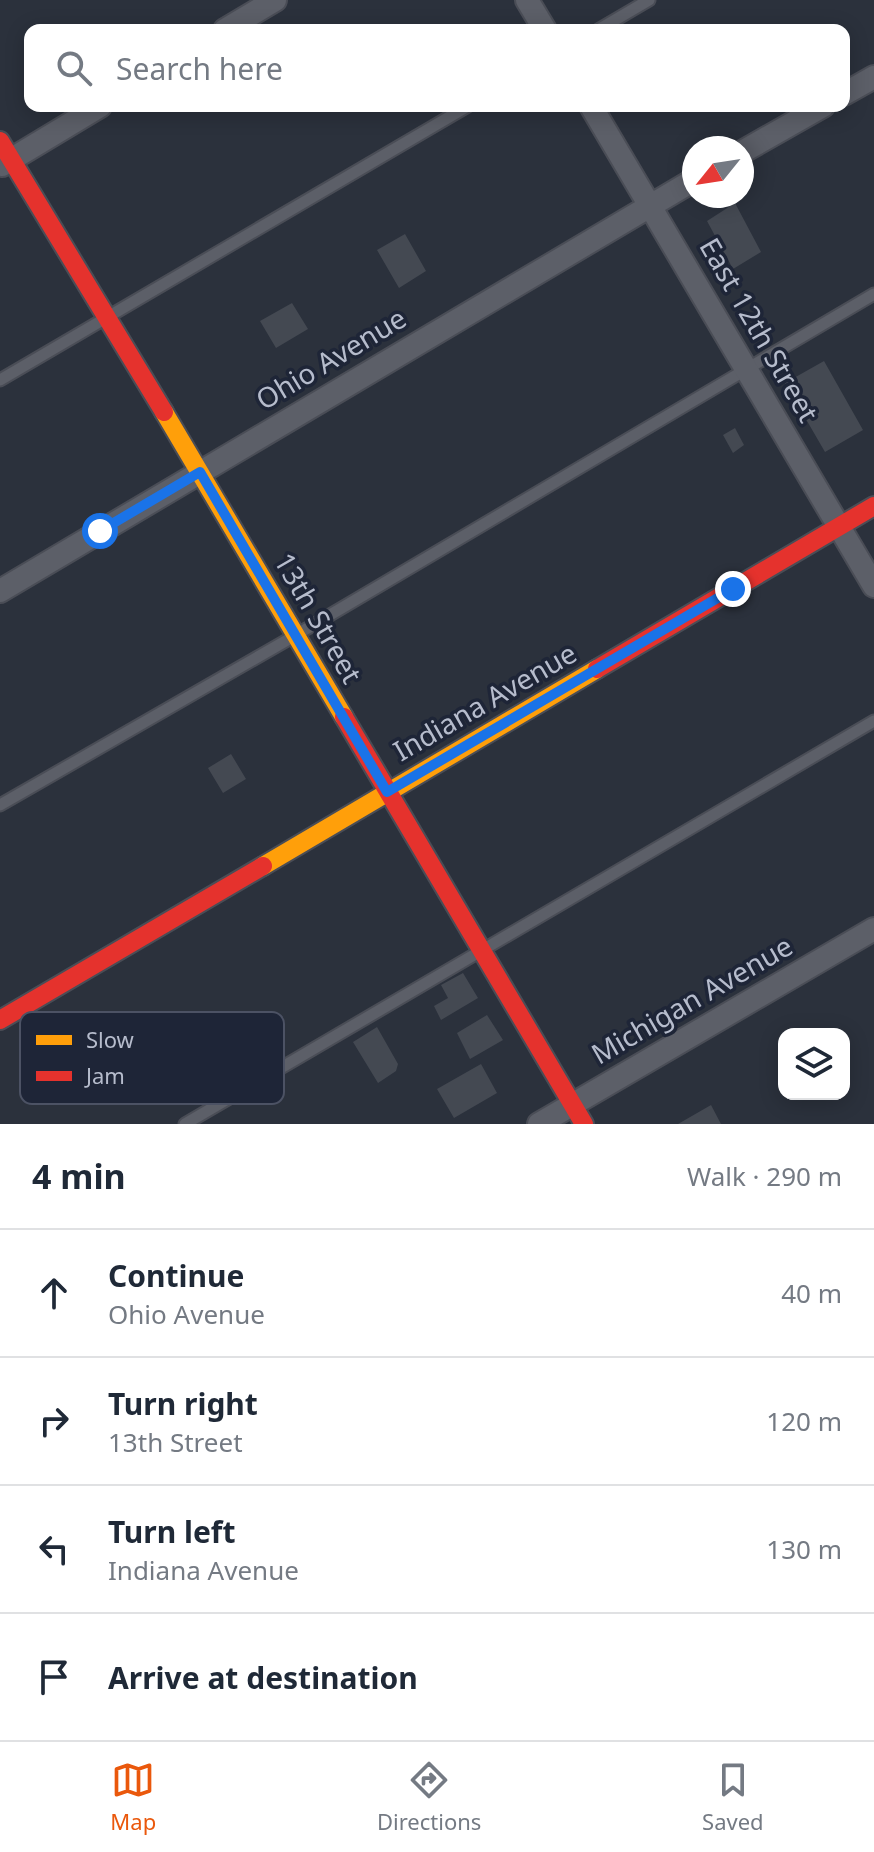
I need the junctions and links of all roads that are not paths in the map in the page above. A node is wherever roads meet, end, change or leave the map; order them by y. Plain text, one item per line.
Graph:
1 (275, 0) edge
2 (527, 0) edge
3 (649, 0) edge
4 (235, 24) edge
5 (541, 24) edge
6 (608, 24) edge
7 (874, 77) edge
8 (850, 91) edge
9 (88, 112) edge
10 (458, 112) edge
11 (595, 112) edge
12 (812, 112) edge
13 (754, 145) edge
14 (3, 156) edge
15 (682, 187) edge
16 (651, 205) junction
17 (874, 294) edge
18 (106, 318) junction
19 (747, 369) junction
20 (0, 380) edge
21 (200, 472) junction
22 (874, 506) edge
23 (839, 526) junction
24 (874, 586) edge
25 (0, 591) edge
26 (296, 635) junction
27 (874, 721) edge
28 (387, 792) junction
29 (0, 805) edge
30 (874, 929) edge
31 (481, 950) junction
32 (0, 1020) edge
33 (284, 1066) edge
34 (219, 1104) edge
35 (578, 1114) edge
36 (185, 1124) edge
37 (539, 1124) edge

1 - 4 street
2 - 5 street
3 - 6 lane
7 - 8 street
9 - 14 street
10 - 18 lane
11 - 16 street, East 12th Street
12 - 13 street
14 - 18 street, 13th Street
15 - 16 street, Ohio Avenue
16 - 19 street, East 12th Street
16 - 21 street, Ohio Avenue
17 - 19 lane
18 - 20 lane
18 - 21 street, 13th Street
19 - 23 street, East 12th Street
19 - 26 lane
21 - 25 street, Ohio Avenue
21 - 26 street, 13th Street
22 - 23 street, Indiana Avenue
23 - 24 street, East 12th Street
23 - 28 street, Indiana Avenue
26 - 28 street, 13th Street
26 - 29 lane
27 - 31 lane
28 - 31 street, 13th Street
28 - 32 street, Indiana Avenue
30 - 35 street, Michigan Avenue
31 - 33 lane
31 - 35 street, 13th Street
34 - 36 lane
35 - 37 street, Michigan Avenue

